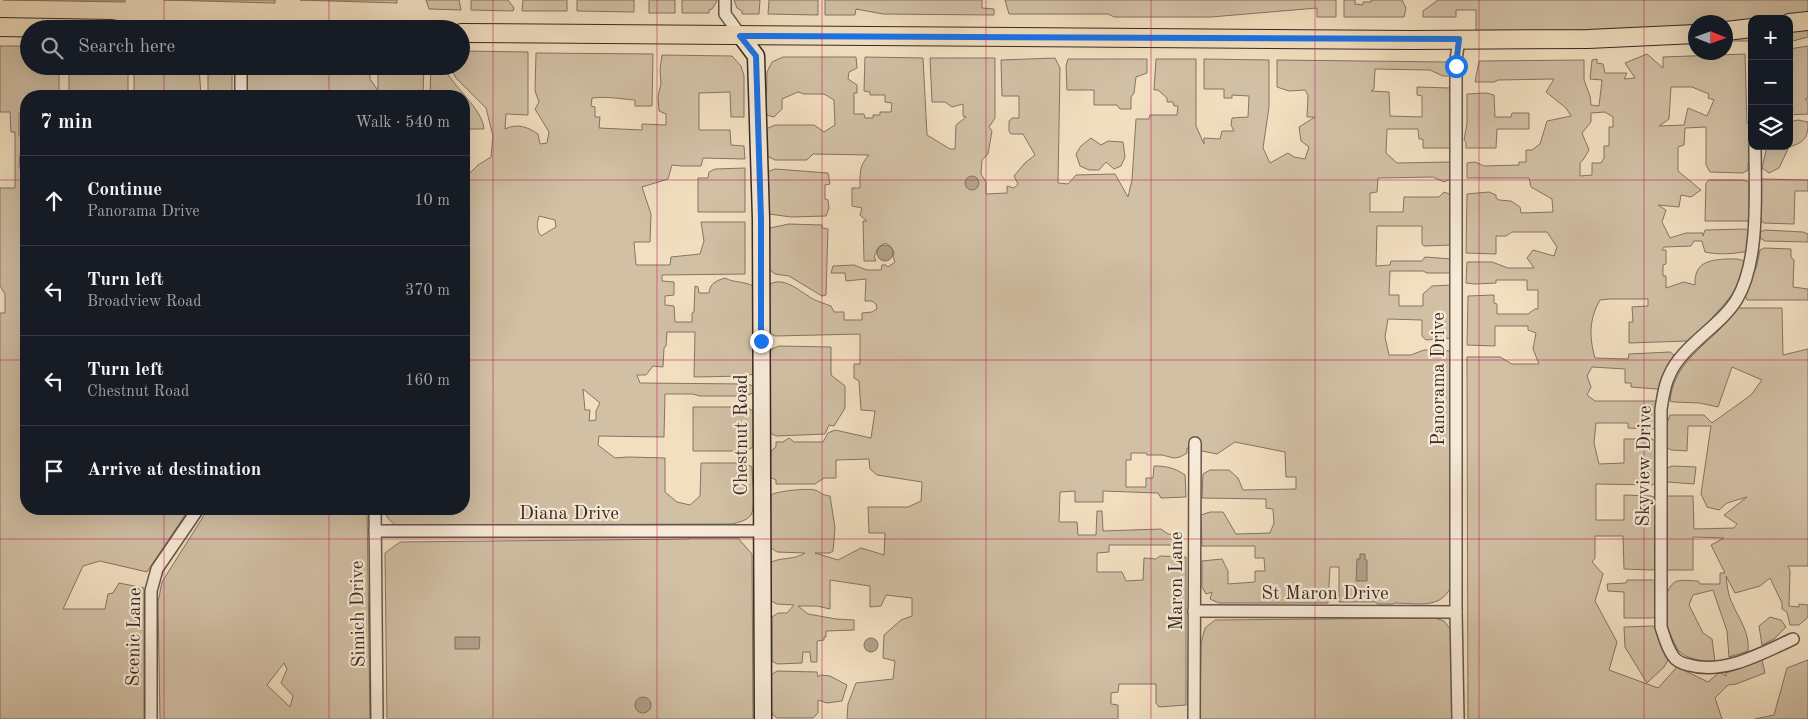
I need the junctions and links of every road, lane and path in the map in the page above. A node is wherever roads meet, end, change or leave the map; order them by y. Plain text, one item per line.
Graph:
1 (724, 0) edge
2 (1808, 21) edge
3 (1793, 23) edge
4 (0, 27) edge
5 (20, 27) edge
6 (1748, 28) edge
7 (1733, 30) edge
8 (470, 33) edge
9 (1688, 34) edge
10 (740, 36) junction
11 (1459, 39) junction
12 (241, 75) edge
13 (242, 90) edge
14 (1755, 150) edge
15 (1195, 443) dead end
16 (194, 515) edge
17 (375, 515) edge
18 (375, 531) junction
19 (762, 531) junction
20 (1194, 611) junction
21 (1456, 612) junction
22 (1793, 639) dead end
23 (151, 719) edge
24 (377, 719) edge
25 (763, 719) edge
26 (1194, 719) edge
27 (1458, 719) edge

1 - 10 street
2 - 3 main road
4 - 5 main road
6 - 7 main road
8 - 10 main road
9 - 11 main road
10 - 11 main road
10 - 19 street, Chestnut Road
11 - 21 street, Panorama Drive
12 - 13 street
14 - 22 street, Skyview Drive
15 - 20 street, Maron Lane
16 - 23 street, Scenic Lane
17 - 18 street, Simich Drive
18 - 19 street, Diana Drive
18 - 24 street, Simich Drive
19 - 25 street, Chestnut Road
20 - 21 street, St Maron Drive
20 - 26 street, Maron Lane
21 - 27 street, Panorama Drive

